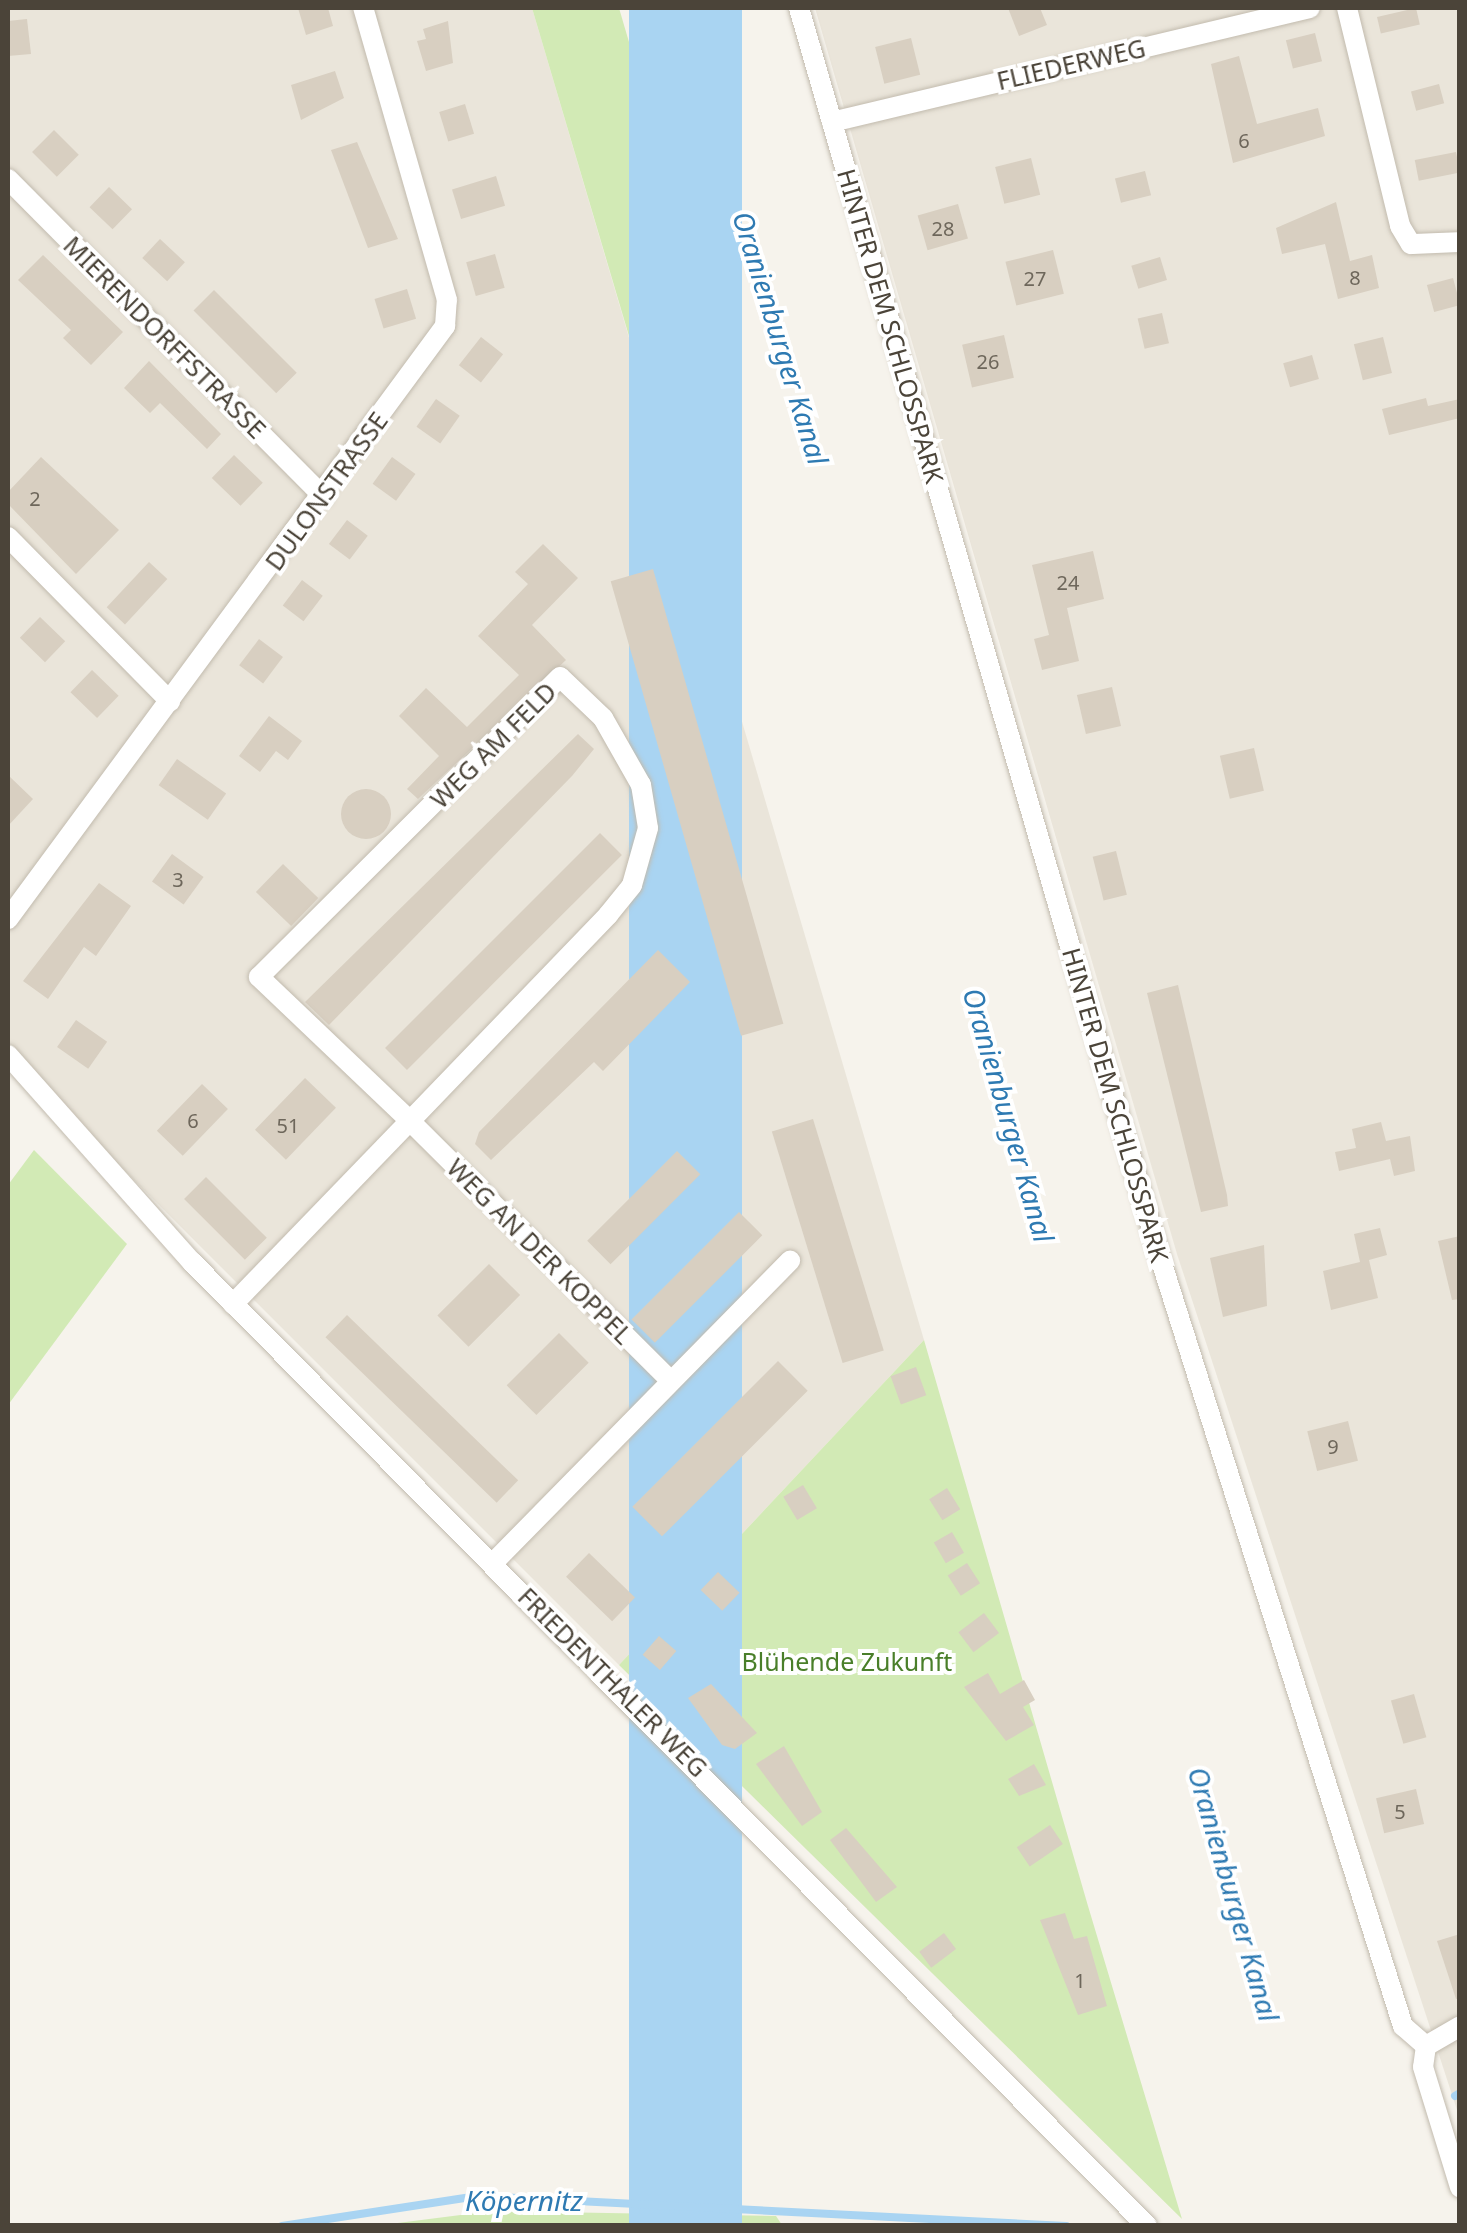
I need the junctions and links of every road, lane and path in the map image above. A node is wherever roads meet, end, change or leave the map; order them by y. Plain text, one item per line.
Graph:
1 (363, 8) edge
2 (799, 8) edge
3 (1310, 8) edge
4 (1347, 8) edge
5 (832, 122) junction
6 (8, 179) edge
7 (1460, 242) edge
8 (323, 496) junction
9 (8, 537) edge
10 (170, 701) junction
11 (8, 919) edge
12 (8, 1055) edge
13 (410, 1121) junction
14 (790, 1261) dead end
15 (233, 1304) junction
16 (671, 1381) junction
17 (493, 1563) junction
18 (1460, 2026) edge
19 (1426, 2046) junction
20 (1460, 2186) edge
21 (1147, 2226) edge

1 - 8 street, DULONSTRASSE
2 - 5 street, HINTER DEM SCHLOSSPARK
3 - 5 street, FLIEDERWEG
4 - 7 street
5 - 19 street, HINTER DEM SCHLOSSPARK
6 - 8 street, MIERENDORFFSTRASSE
8 - 10 street, DULONSTRASSE
9 - 10 street
10 - 11 street, DULONSTRASSE
12 - 15 street, FRIEDENTHALER WEG
13 - 13 street, WEG AM FELD
13 - 15 street, WEG AM FELD
13 - 16 street, WEG AN DER KOPPEL
14 - 16 street
15 - 17 street, FRIEDENTHALER WEG
16 - 17 street
17 - 21 street, FRIEDENTHALER WEG
18 - 19 street
19 - 20 street

